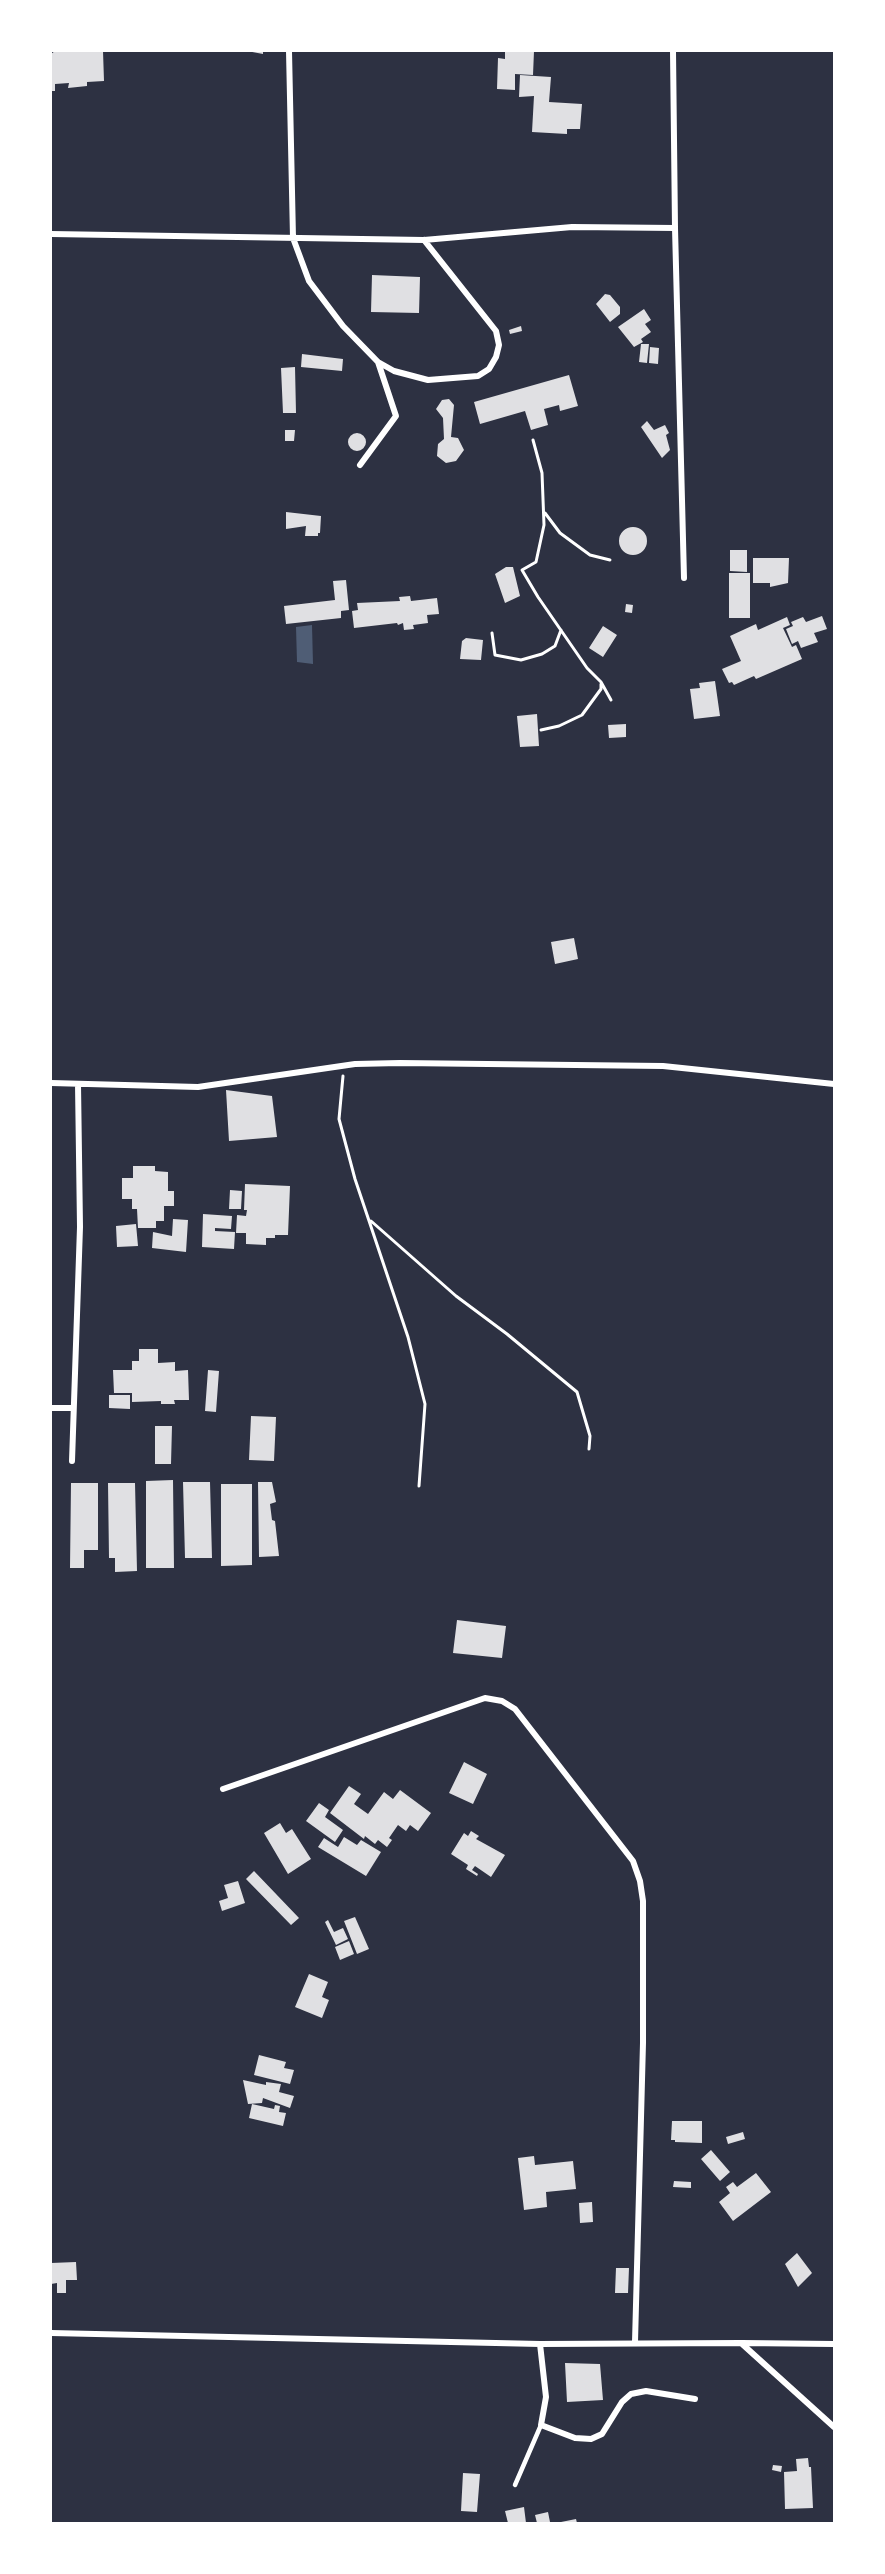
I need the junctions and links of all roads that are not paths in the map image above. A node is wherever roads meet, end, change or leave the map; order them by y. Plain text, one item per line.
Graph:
1 (289, 51) edge
2 (673, 51) edge
3 (675, 228) junction
4 (51, 234) edge
5 (294, 238) junction
6 (424, 240) junction
7 (378, 362) junction
8 (360, 465) dead end
9 (684, 578) dead end
10 (51, 1083) edge
11 (78, 1084) junction
12 (834, 1084) edge
13 (51, 1408) edge
14 (73, 1408) junction
15 (72, 1461) dead end
16 (223, 1789) dead end
17 (51, 2333) edge
18 (635, 2342) junction
19 (741, 2343) junction
20 (834, 2343) edge
21 (540, 2344) junction
22 (695, 2399) dead end
23 (541, 2425) junction
24 (834, 2427) edge
25 (515, 2485) dead end

1 - 5 street
2 - 3 street
3 - 6 street
3 - 9 street
4 - 5 street
5 - 6 street
5 - 7 street
6 - 7 street
7 - 8 street
10 - 11 street
11 - 12 street
11 - 14 street
13 - 14 street
14 - 15 street
16 - 18 street
17 - 21 street
18 - 19 street
18 - 21 street
19 - 20 street
19 - 24 street
21 - 23 street
22 - 23 street
23 - 25 lane

